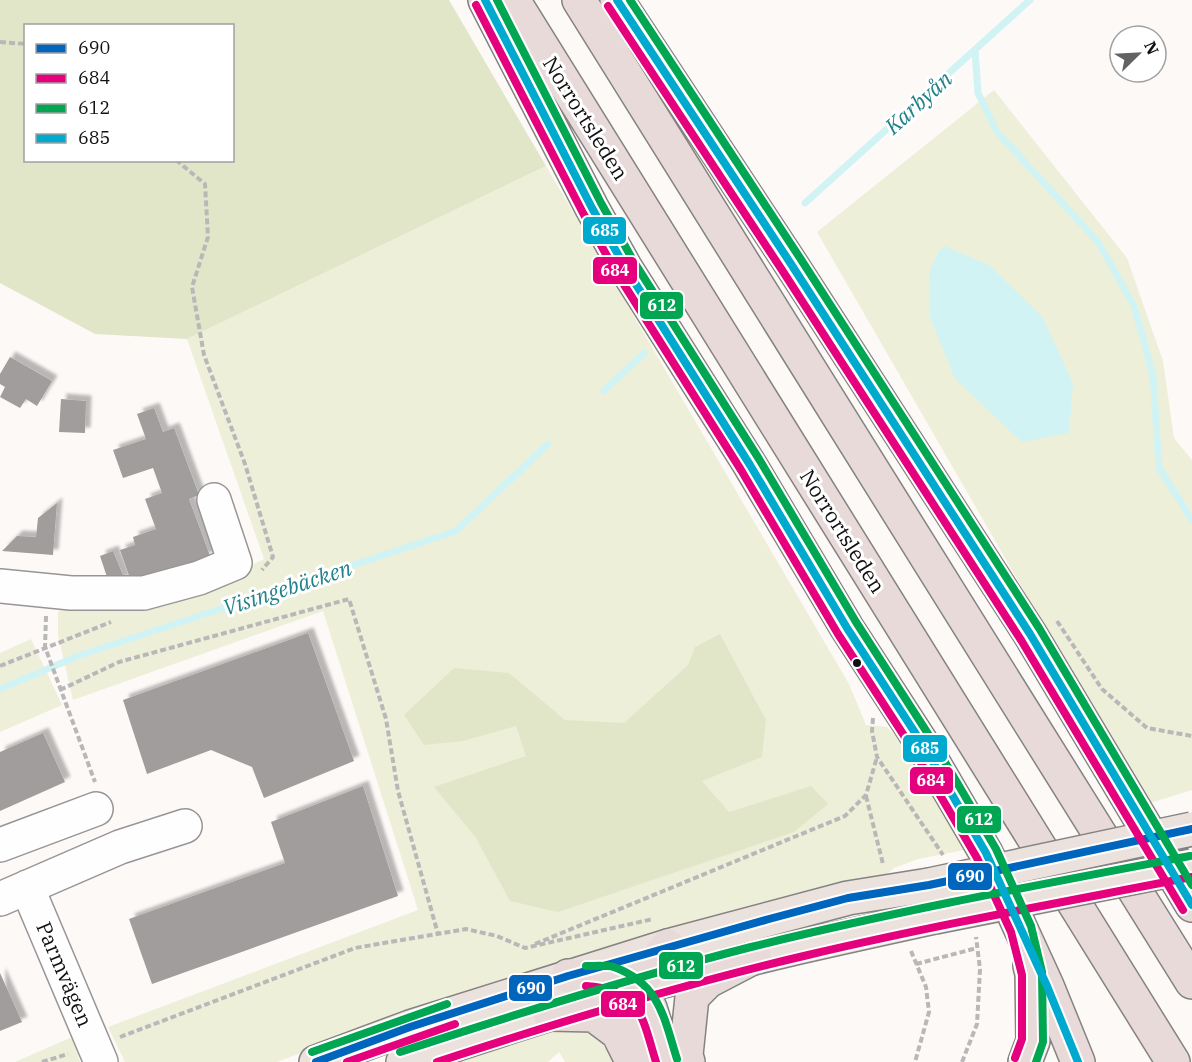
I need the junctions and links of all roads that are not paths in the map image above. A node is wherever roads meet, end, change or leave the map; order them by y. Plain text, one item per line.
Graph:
1 (485, 0) edge
2 (513, 0) edge
3 (579, 0) edge
4 (617, 0) edge
5 (214, 500) dead end
6 (0, 586) edge
7 (96, 796) road end
8 (185, 826) dead end
9 (1192, 829) edge
10 (5, 843) edge
11 (1192, 866) edge
12 (22, 890) edge
13 (1192, 905) edge
14 (1021, 929) junction
15 (661, 932) junction
16 (754, 957) junction
17 (568, 976) junction
18 (1192, 982) edge
19 (633, 989) junction
20 (550, 1014) junction
21 (99, 1054) edge
22 (316, 1062) edge
23 (403, 1062) edge
24 (633, 1062) edge
25 (638, 1062) edge
26 (667, 1062) edge
27 (688, 1062) edge
28 (1025, 1062) edge
29 (1078, 1062) edge
30 (1173, 1062) edge

1 - 14 highway
2 - 30 highway, Norrortsleden
3 - 18 highway
4 - 13 highway
5 - 6 street
7 - 10 street
8 - 12 street
9 - 15 main road, bridge
10 - 12 street, Parmvägen
11 - 16 main road, bridge
12 - 21 street, Parmvägen
14 - 28 highway
14 - 29 highway
15 - 17 main road
15 - 19 highway
16 - 19 main road
16 - 27 highway
17 - 19 highway
17 - 22 main road
19 - 20 main road
19 - 25 highway
19 - 26 highway
20 - 23 main road
20 - 24 highway

